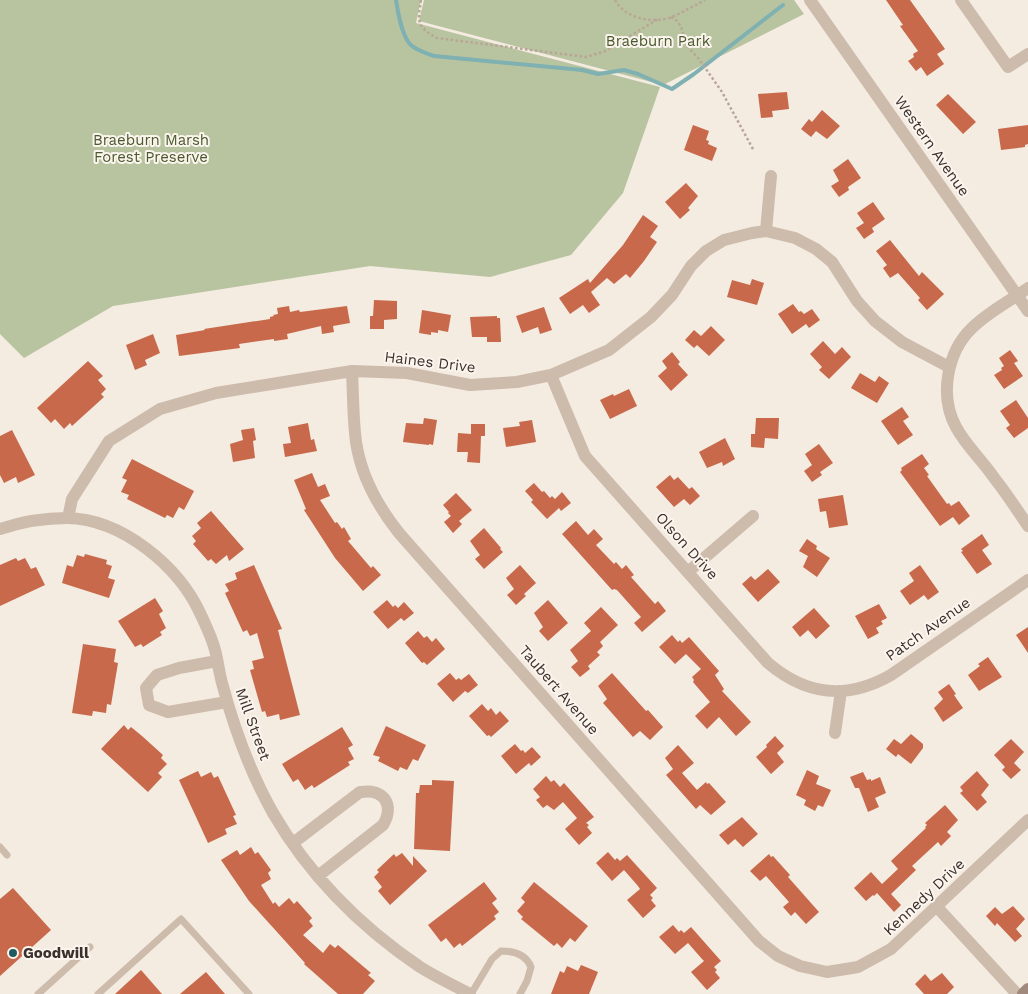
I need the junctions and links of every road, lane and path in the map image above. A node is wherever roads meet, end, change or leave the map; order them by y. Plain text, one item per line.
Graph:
1 (421, 0) edge
2 (615, 0) edge
3 (705, 0) edge
4 (810, 0) edge
5 (961, 0) edge
6 (671, 17) junction
7 (658, 19) junction
8 (1028, 54) edge
9 (754, 151) dead end
10 (771, 176) dead end
11 (766, 231) junction
12 (1028, 288) edge
13 (1017, 295) junction
14 (1028, 311) edge
15 (949, 367) junction
16 (352, 371) junction
17 (551, 375) junction
18 (753, 516) dead end
19 (68, 518) junction
20 (1028, 526) edge
21 (0, 529) edge
22 (689, 571) junction
23 (1028, 580) edge
24 (217, 660) junction
25 (841, 691) junction
26 (227, 702) junction
27 (835, 733) dead end
28 (1028, 820) edge
29 (293, 843) junction
30 (0, 847) edge
31 (7, 855) dead end
32 (318, 876) junction
33 (937, 907) junction
34 (90, 947) dead end
35 (827, 972) joint
36 (1028, 989) edge
37 (38, 994) edge
38 (98, 994) edge
39 (250, 994) edge
40 (470, 994) edge
41 (520, 994) edge
42 (1018, 994) edge
43 (1023, 994) edge

1 - 7 path
2 - 7 path
3 - 6 path
4 - 13 street, Western Avenue
5 - 8 street
6 - 7 path
6 - 9 path
10 - 11 street
11 - 15 street
11 - 17 street, Haines Drive
12 - 13 street
13 - 14 street, Western Avenue
13 - 15 street
15 - 20 street
16 - 17 street, Haines Drive
16 - 19 street, Haines Drive
16 - 35 street, Taubert Avenue
17 - 22 street, Olson Drive
18 - 22 street
19 - 21 street, Mill Street
19 - 24 street, Mill Street
22 - 25 street, Olson Drive
23 - 25 street, Patch Avenue
24 - 26 street, Mill Street
24 - 26 street
25 - 27 street
26 - 29 street, Mill Street
28 - 33 street, Kennedy Drive
29 - 32 street, Mill Street
29 - 32 street
30 - 31 lane
32 - 40 street, Mill Street
33 - 35 street, Kennedy Drive
33 - 42 street
34 - 37 lane
36 - 43 street
38 - 39 lane
40 - 41 lane

